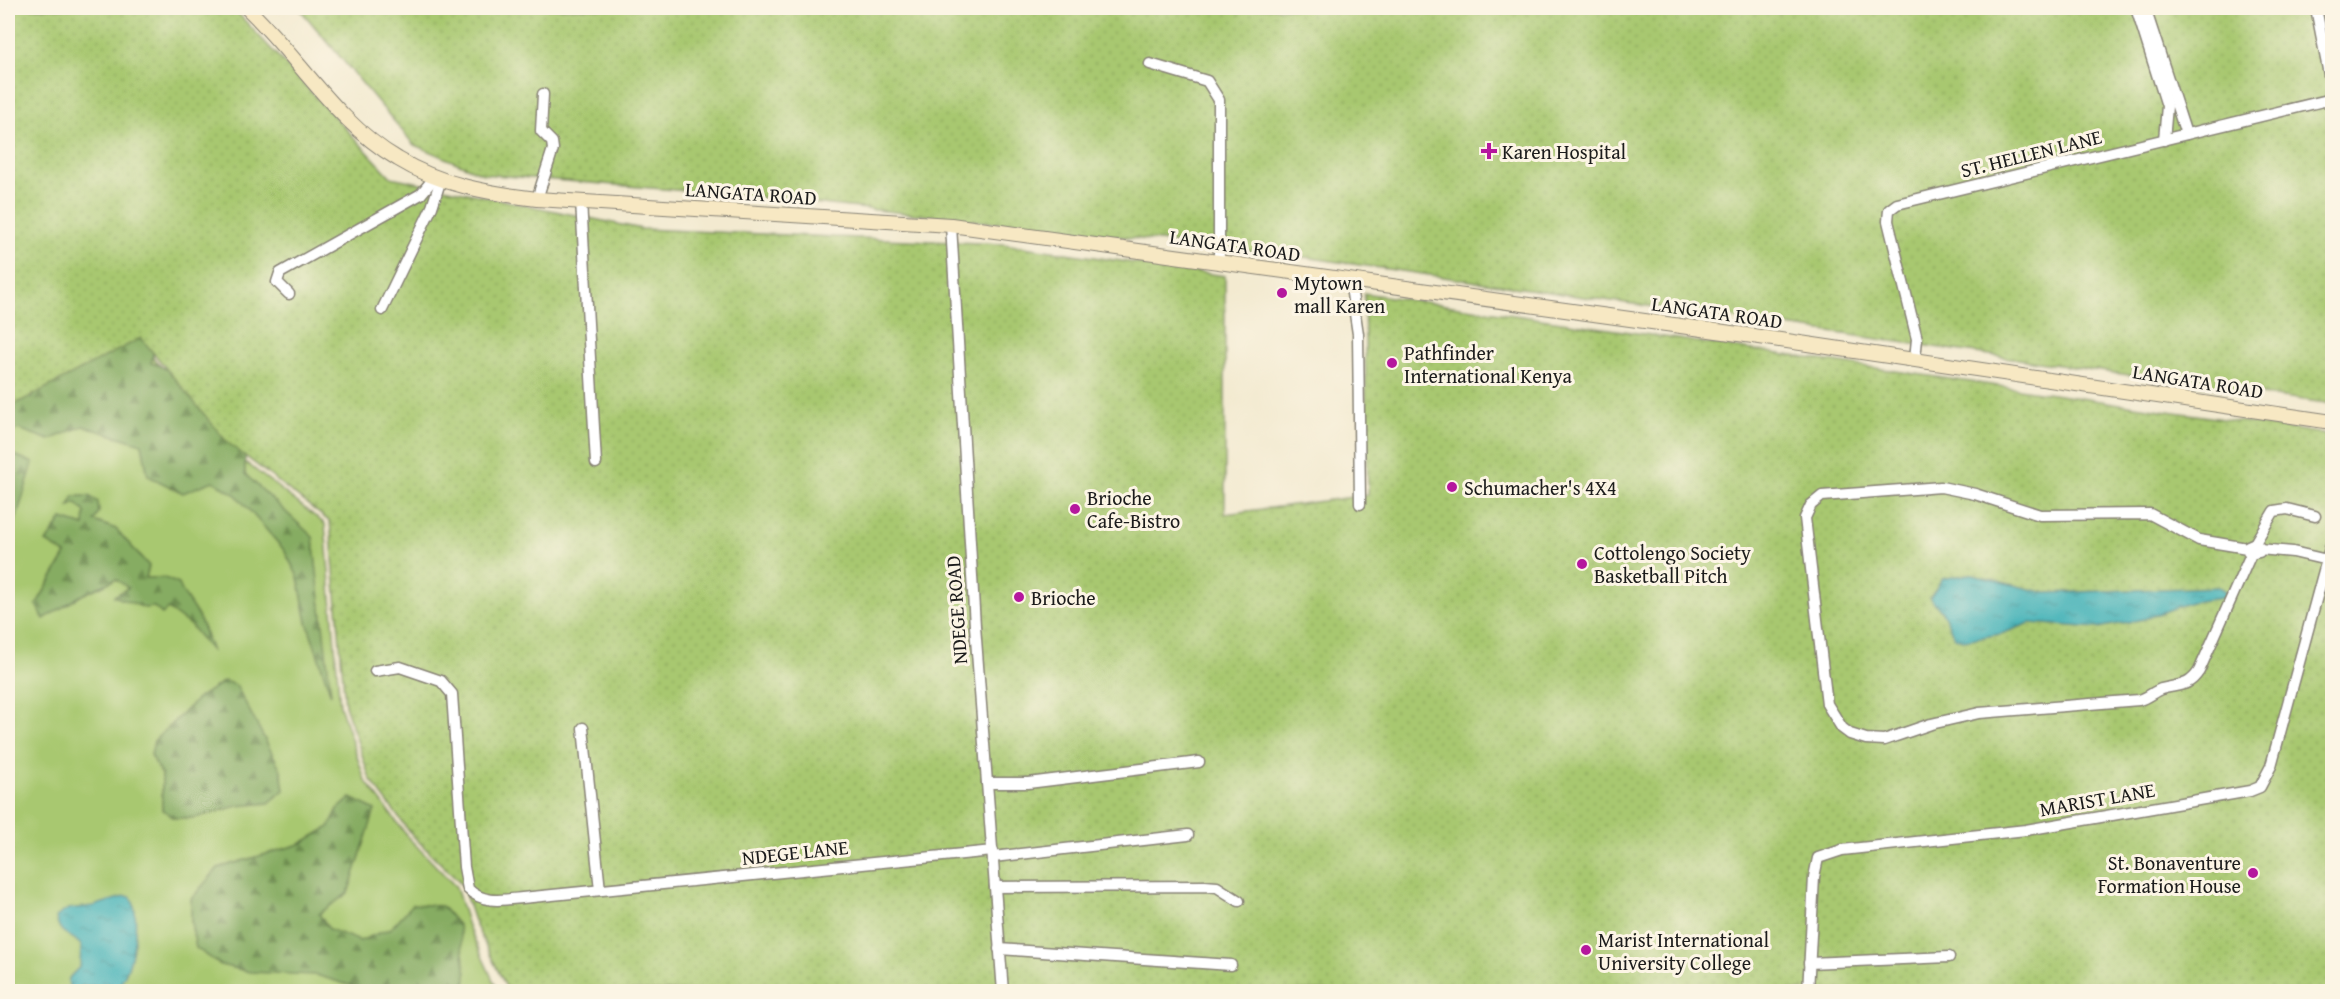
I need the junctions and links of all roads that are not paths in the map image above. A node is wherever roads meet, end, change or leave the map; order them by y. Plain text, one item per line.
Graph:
1 (247, 8) edge
2 (253, 8) edge
3 (2136, 8) edge
4 (2145, 8) edge
5 (2316, 8) edge
6 (262, 21) junction
7 (1150, 64) dead end
8 (2332, 90) edge
9 (543, 94) dead end
10 (2332, 99) edge
11 (2186, 134) junction
12 (2164, 140) junction
13 (438, 178) junction
14 (537, 199) junction
15 (581, 201) junction
16 (951, 225) junction
17 (1219, 262) junction
18 (1350, 280) junction
19 (289, 294) dead end
20 (382, 310) dead end
21 (1915, 359) junction
22 (2332, 422) edge
23 (596, 463) dead end
24 (1360, 504) dead end
25 (2315, 516) dead end
26 (2332, 541) edge
27 (2253, 549) junction
28 (2326, 563) junction
29 (375, 671) dead end
30 (583, 728) dead end
31 (1199, 762) dead end
32 (987, 783) junction
33 (1188, 835) dead end
34 (993, 854) junction
35 (995, 887) junction
36 (600, 890) junction
37 (1239, 901) dead end
38 (999, 949) junction
39 (1949, 957) dead end
40 (1809, 963) junction
41 (1231, 965) dead end
42 (1003, 992) edge
43 (1808, 992) edge

1 - 6 main road, LANGATA ROAD
2 - 6 main road, LANGATA ROAD
3 - 12 street
4 - 11 street
5 - 8 street
6 - 13 main road, LANGATA ROAD
7 - 17 street
9 - 14 street
10 - 11 street, ST. HELLEN LANE
11 - 12 street, ST. HELLEN LANE
12 - 21 street, ST. HELLEN LANE
13 - 14 main road, LANGATA ROAD
13 - 19 street
13 - 20 street
14 - 15 main road, LANGATA ROAD
15 - 16 main road, LANGATA ROAD
15 - 23 street
16 - 17 main road, LANGATA ROAD
16 - 32 street, NDEGE ROAD
17 - 18 main road, LANGATA ROAD
18 - 21 main road, LANGATA ROAD
18 - 24 street
21 - 22 main road, LANGATA ROAD
25 - 27 street
26 - 28 street, MARIST LANE
27 - 27 street
27 - 28 street
28 - 40 street, MARIST LANE
29 - 36 street, NDEGE LANE
30 - 36 street
31 - 32 street
32 - 34 street, NDEGE ROAD
33 - 34 street, NDEGE LANE
34 - 35 street, NDEGE ROAD
34 - 36 street, NDEGE LANE
35 - 37 street
35 - 38 street, NDEGE ROAD
38 - 41 street
38 - 42 street, NDEGE ROAD
39 - 40 street
40 - 43 street, MARIST LANE

